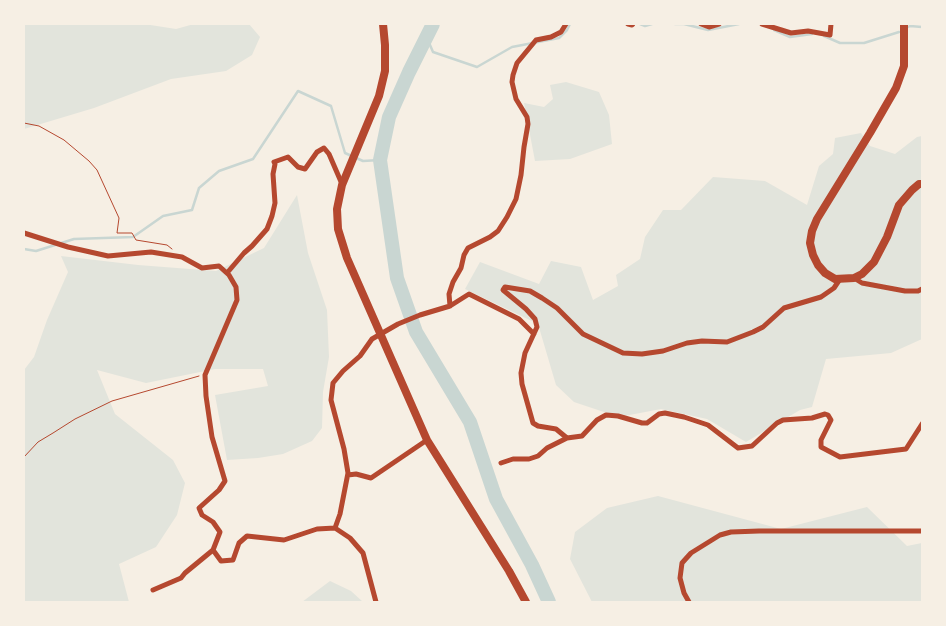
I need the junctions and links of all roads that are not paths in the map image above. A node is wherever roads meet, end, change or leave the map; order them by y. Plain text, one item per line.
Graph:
1 (383, 24) edge
2 (566, 24) edge
3 (628, 24) edge
4 (633, 24) edge
5 (701, 24) edge
6 (719, 24) edge
7 (762, 24) edge
8 (831, 24) edge
9 (904, 24) edge
10 (908, 24) edge
11 (922, 184) edge
12 (342, 185) junction
13 (24, 233) edge
14 (227, 273) junction
15 (854, 278) junction
16 (840, 279) junction
17 (922, 289) edge
18 (450, 306) junction
19 (380, 334) junction
20 (534, 334) junction
21 (922, 424) edge
22 (567, 438) junction
23 (427, 440) junction
24 (501, 463) dead end
25 (348, 475) junction
26 (335, 528) junction
27 (922, 531) edge
28 (214, 550) junction
29 (152, 590) dead end
30 (376, 602) edge
31 (526, 602) edge
32 (689, 602) edge

1 - 12 main road
2 - 18 street
3 - 4 street
5 - 6 street
7 - 8 street
9 - 10 street
9 - 16 main road
11 - 15 main road
12 - 14 street
12 - 19 main road
13 - 14 street
14 - 28 street
15 - 16 main road
15 - 17 street
16 - 20 street
18 - 19 street
18 - 20 street
19 - 23 main road
19 - 25 street
20 - 22 street
21 - 22 street
22 - 24 street
23 - 25 street
23 - 31 main road
25 - 26 street
26 - 28 street
26 - 30 street
27 - 32 street
28 - 29 street

